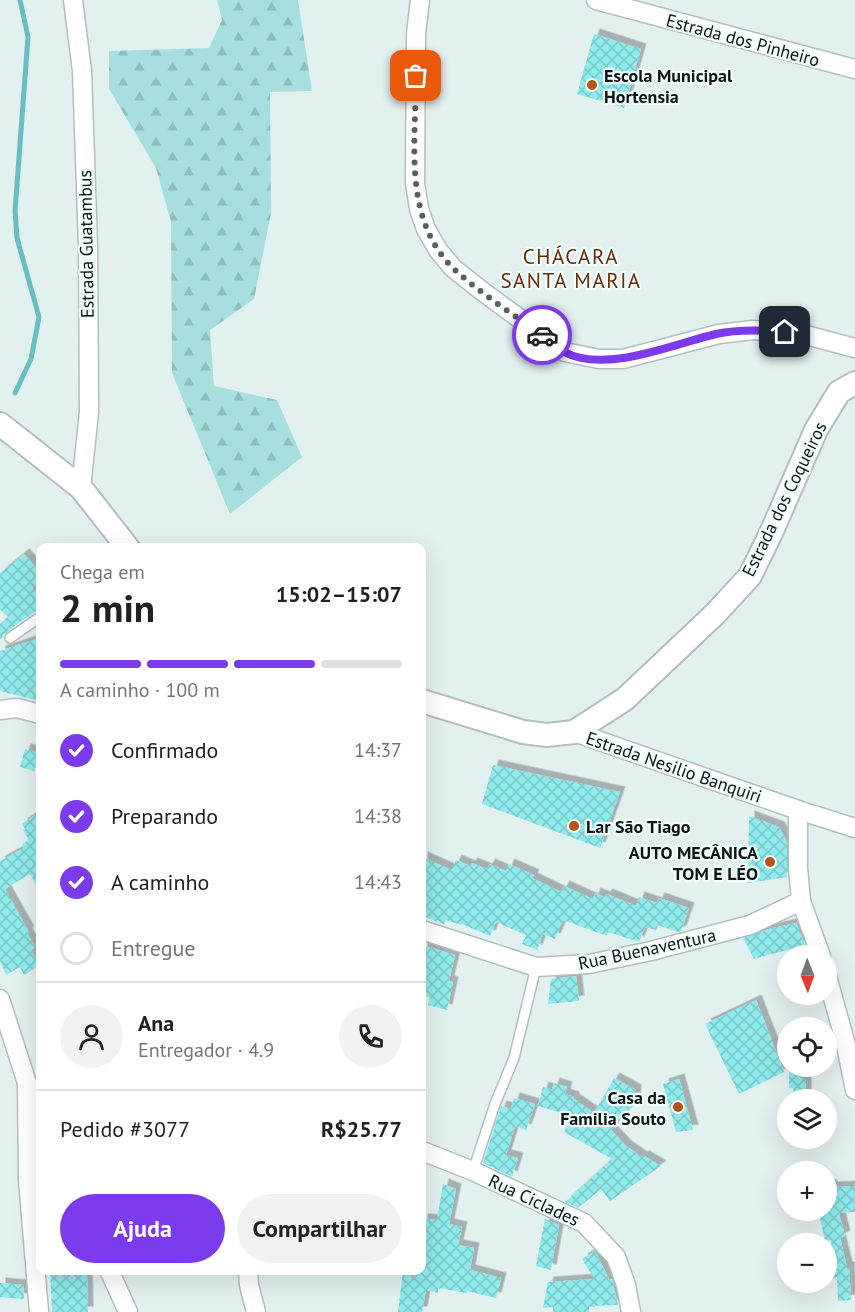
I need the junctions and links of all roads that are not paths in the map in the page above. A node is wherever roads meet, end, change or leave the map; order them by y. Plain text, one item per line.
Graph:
1 (73, 0) edge
2 (420, 0) edge
3 (596, 0) edge
4 (855, 69) edge
5 (855, 348) edge
6 (855, 383) edge
7 (0, 424) edge
8 (81, 488) junction
9 (122, 543) edge
10 (36, 620) edge
11 (10, 638) dead end
12 (426, 702) edge
13 (0, 710) edge
14 (36, 713) edge
15 (574, 732) junction
16 (798, 810) junction
17 (855, 828) edge
18 (801, 901) junction
19 (426, 931) edge
20 (817, 945) edge
21 (536, 967) junction
22 (0, 999) edge
23 (835, 1005) edge
24 (27, 1083) junction
25 (855, 1090) edge
26 (36, 1105) edge
27 (426, 1153) edge
28 (473, 1172) junction
29 (111, 1275) edge
30 (248, 1275) edge
31 (39, 1312) edge
32 (128, 1312) edge
33 (256, 1312) edge
34 (632, 1312) edge

1 - 8 street, Estrada Guatambus
2 - 5 street
3 - 4 street, Estrada dos Pinheiro
6 - 15 street, Estrada dos Coqueiros
7 - 8 street
8 - 9 street
10 - 11 lane
12 - 15 street, Estrada Nesilio Banquiri
13 - 14 street
15 - 16 street, Estrada Nesilio Banquiri
16 - 17 street, Estrada Nesilio Banquiri
16 - 18 street
18 - 20 street
18 - 21 street, Rua Buenaventura
19 - 21 street, Rua Buenaventura
21 - 28 lane
22 - 24 street
23 - 25 street
24 - 26 street
24 - 31 street
27 - 28 street, Rua Ciclades
28 - 34 street, Rua Ciclades
29 - 32 street
30 - 33 street

